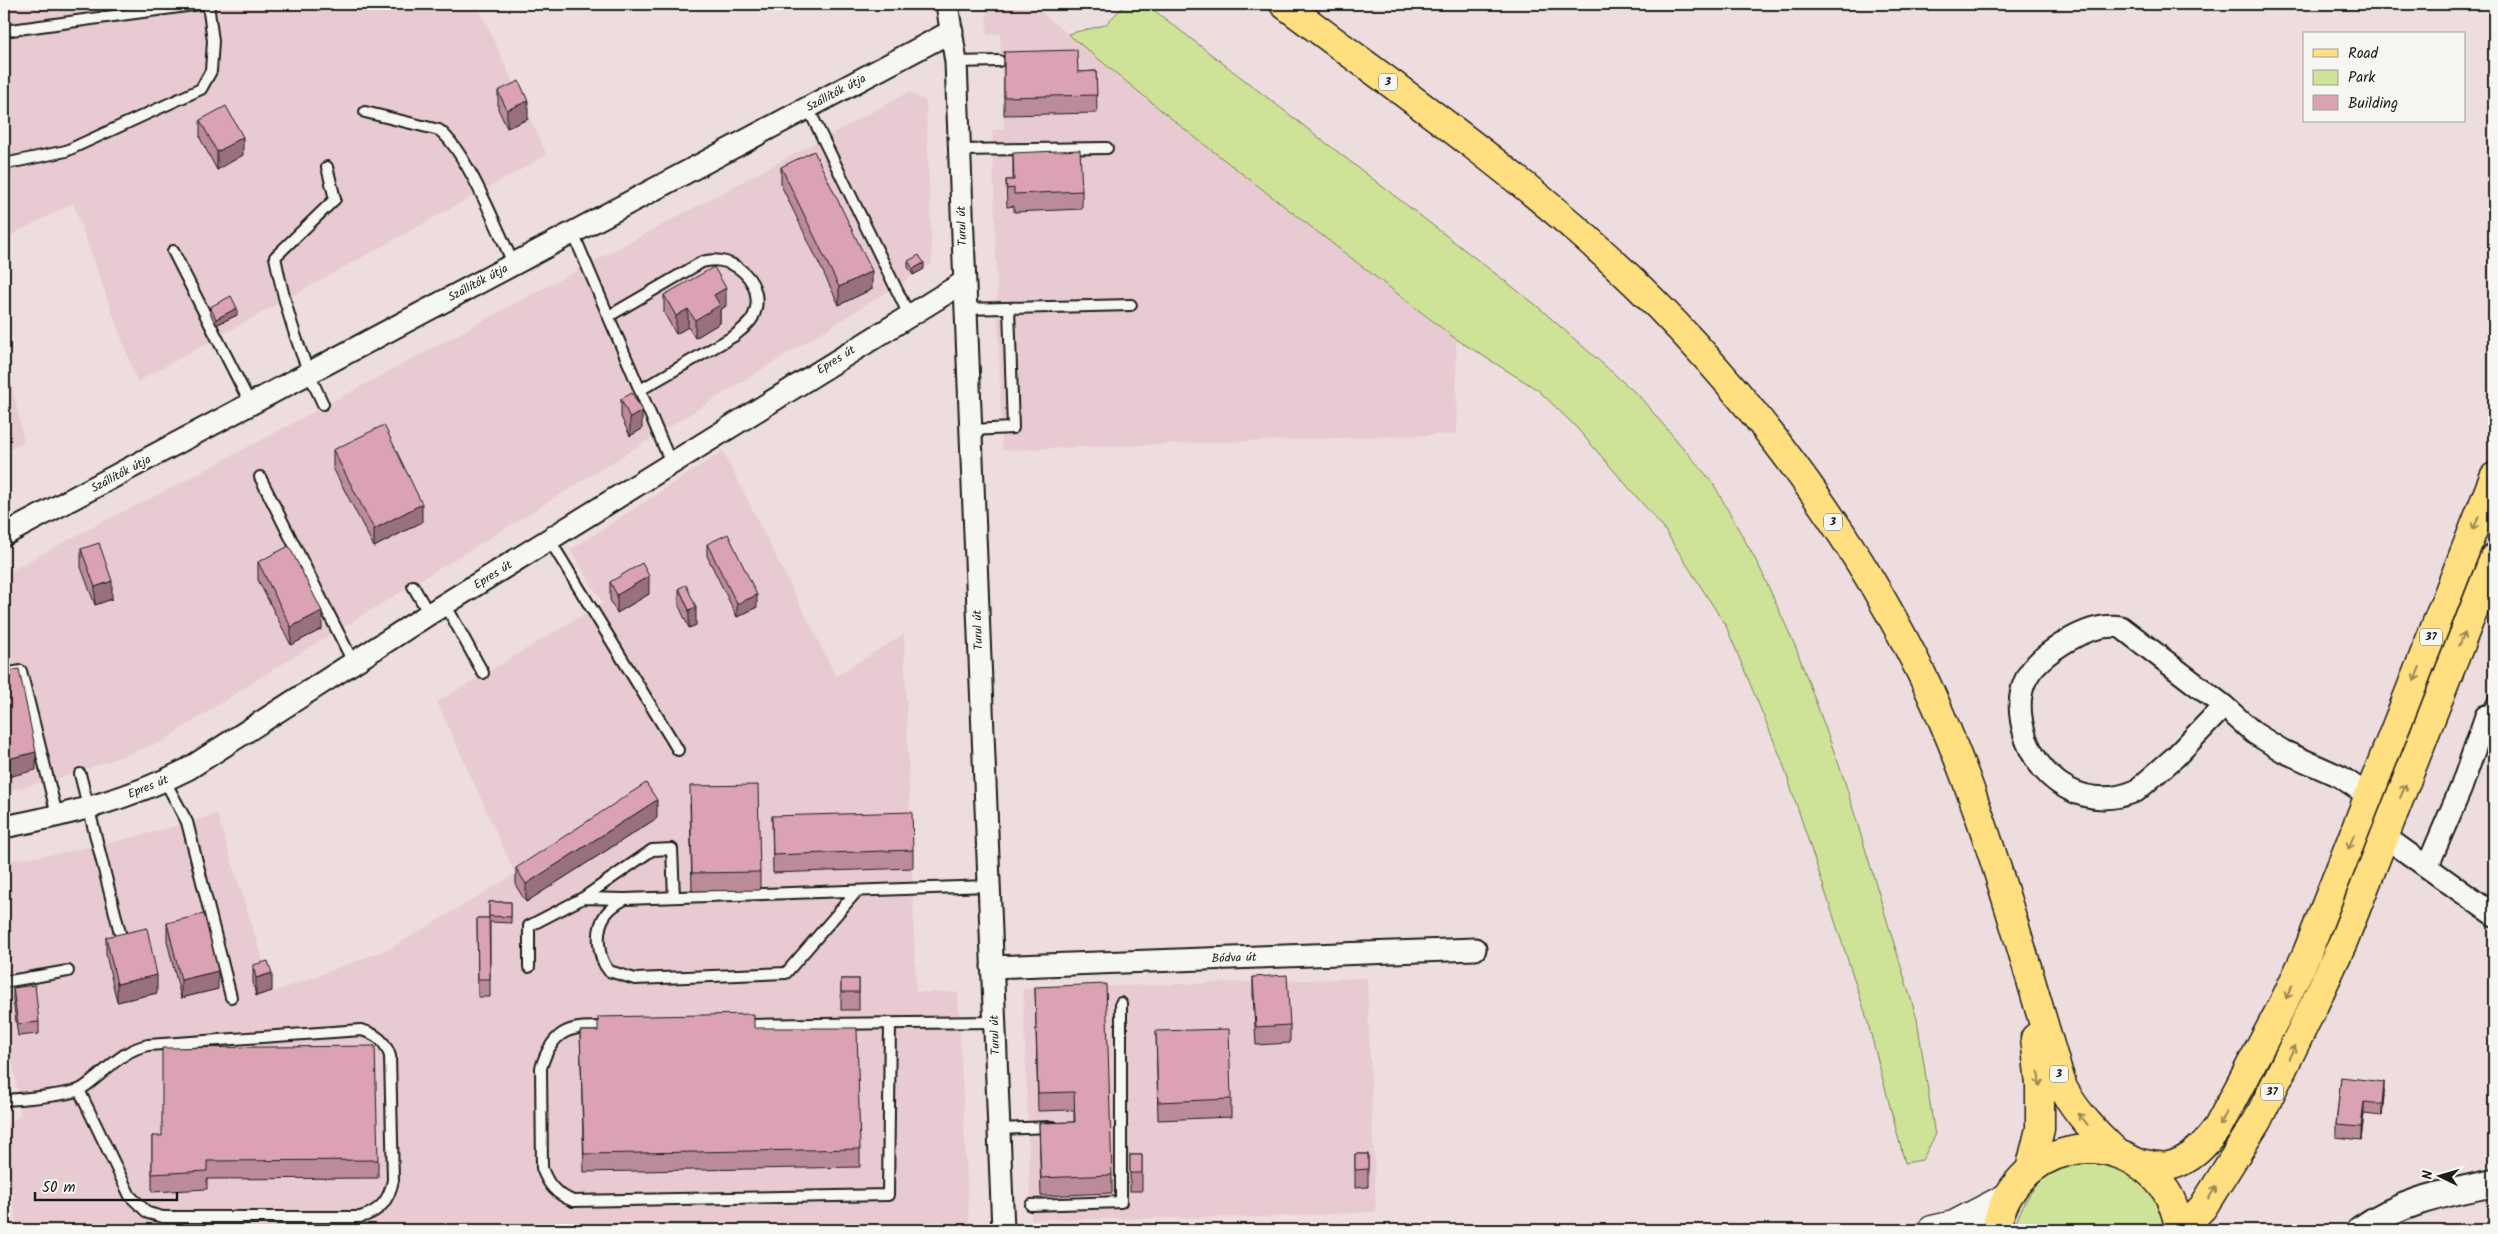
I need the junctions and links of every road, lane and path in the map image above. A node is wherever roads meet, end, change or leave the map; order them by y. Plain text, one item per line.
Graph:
1 (118, 4) edge
2 (201, 4) edge
3 (208, 4) edge
4 (947, 4) edge
5 (1284, 4) edge
6 (120, 15) junction
7 (4, 31) edge
8 (952, 31) junction
9 (999, 61) dead end
10 (956, 62) junction
11 (808, 108) junction
12 (365, 112) dead end
13 (1107, 148) dead end
14 (959, 150) junction
15 (4, 164) edge
16 (327, 168) dead end
17 (573, 233) junction
18 (172, 252) dead end
19 (514, 265) junction
20 (964, 282) junction
21 (1131, 305) dead end
22 (1009, 308) junction
23 (965, 309) junction
24 (909, 315) junction
25 (608, 316) junction
26 (309, 374) junction
27 (640, 390) junction
28 (323, 404) dead end
29 (251, 405) junction
30 (970, 430) junction
31 (671, 463) junction
32 (260, 477) dead end
33 (2494, 477) edge
34 (4, 535) edge
35 (549, 539) junction
36 (2494, 558) edge
37 (413, 586) dead end
38 (437, 609) junction
39 (354, 664) junction
40 (483, 673) dead end
41 (4, 674) edge
42 (2224, 706) junction
43 (2490, 708) edge
44 (678, 750) dead end
45 (80, 774) dead end
46 (166, 781) junction
47 (2369, 796) junction
48 (88, 808) junction
49 (57, 815) junction
50 (4, 827) edge
51 (2384, 836) junction
52 (2428, 865) junction
53 (988, 886) junction
54 (857, 891) junction
55 (674, 897) junction
56 (584, 898) junction
57 (625, 899) junction
58 (2494, 915) edge
59 (124, 948) edge
60 (1475, 949) dead end
61 (529, 967) dead end
62 (992, 967) junction
63 (68, 972) dead end
64 (2029, 978) junction
65 (4, 982) edge
66 (231, 997) dead end
67 (1121, 1003) dead end
68 (995, 1022) junction
69 (890, 1023) junction
70 (732, 1025) edge
71 (623, 1027) edge
72 (79, 1090) junction
73 (4, 1100) edge
74 (1068, 1127) edge
75 (999, 1129) junction
76 (2127, 1158) junction
77 (2030, 1170) junction
78 (2494, 1183) edge
79 (2006, 1198) junction
80 (1030, 1205) dead end
81 (1003, 1230) edge
82 (1932, 1230) edge
83 (1996, 1230) edge
84 (2180, 1230) edge
85 (2360, 1230) edge

1 - 6 lane
2 - 6 lane
3 - 15 lane
4 - 8 street, Turul út
5 - 64 main road, 3
6 - 7 lane
8 - 10 street, Turul út
8 - 11 street, Szállítók útja
9 - 10 lane
10 - 14 street, Turul út
11 - 17 street, Szállítók útja
11 - 24 lane
12 - 19 lane
13 - 14 lane
14 - 20 street, Turul út
16 - 26 lane
17 - 19 street, Szállítók útja
17 - 25 lane
18 - 29 lane
19 - 26 street, Szállítók útja
20 - 23 street, Turul út
20 - 24 street, Epres út
21 - 22 lane
22 - 23 lane
22 - 30 lane
23 - 30 street, Turul út
24 - 31 street, Epres út
25 - 27 lane
25 - 27 lane
26 - 28 lane
26 - 29 street, Szállítók útja
27 - 31 lane
29 - 34 street, Szállítók útja
30 - 53 street, Turul út
31 - 35 street, Epres út
32 - 39 lane
33 -> 47 main road, 37
35 - 38 street, Epres út
35 - 44 lane
51 -> 36 main road, 37
37 - 38 lane
38 - 39 street, Epres út
38 - 40 lane
39 - 46 street, Epres út
41 - 49 lane
42 - 42 street
42 - 47 street
43 - 52 street
45 - 48 lane
46 - 48 street, Epres út
46 - 66 lane
47 -> 76 main road, 37
48 - 49 street, Epres út
48 - 59 lane
49 - 50 street, Epres út
51 - 52 street
84 -> 51 main road, 37
52 - 58 street
53 - 54 lane
53 - 62 street, Turul út
54 - 55 lane
54 - 57 lane
55 - 56 lane
55 - 57 lane
56 - 57 lane
56 - 61 lane
60 - 62 street, Bódva út
62 - 68 street, Turul út
63 - 65 lane
76 -> 64 main road, 3
64 -> 77 main road, 3
67 - 80 lane
68 - 69 lane
68 - 75 street, Turul út
69 - 70 lane
69 - 71 lane
72 - 72 lane
72 - 73 lane
74 - 75 lane
75 - 81 street, Turul út
76 - 77 main road, 3
76 - 84 main road, 3
77 - 79 main road, 3
78 - 85 street
79 - 82 main road
79 - 83 main road, 3

